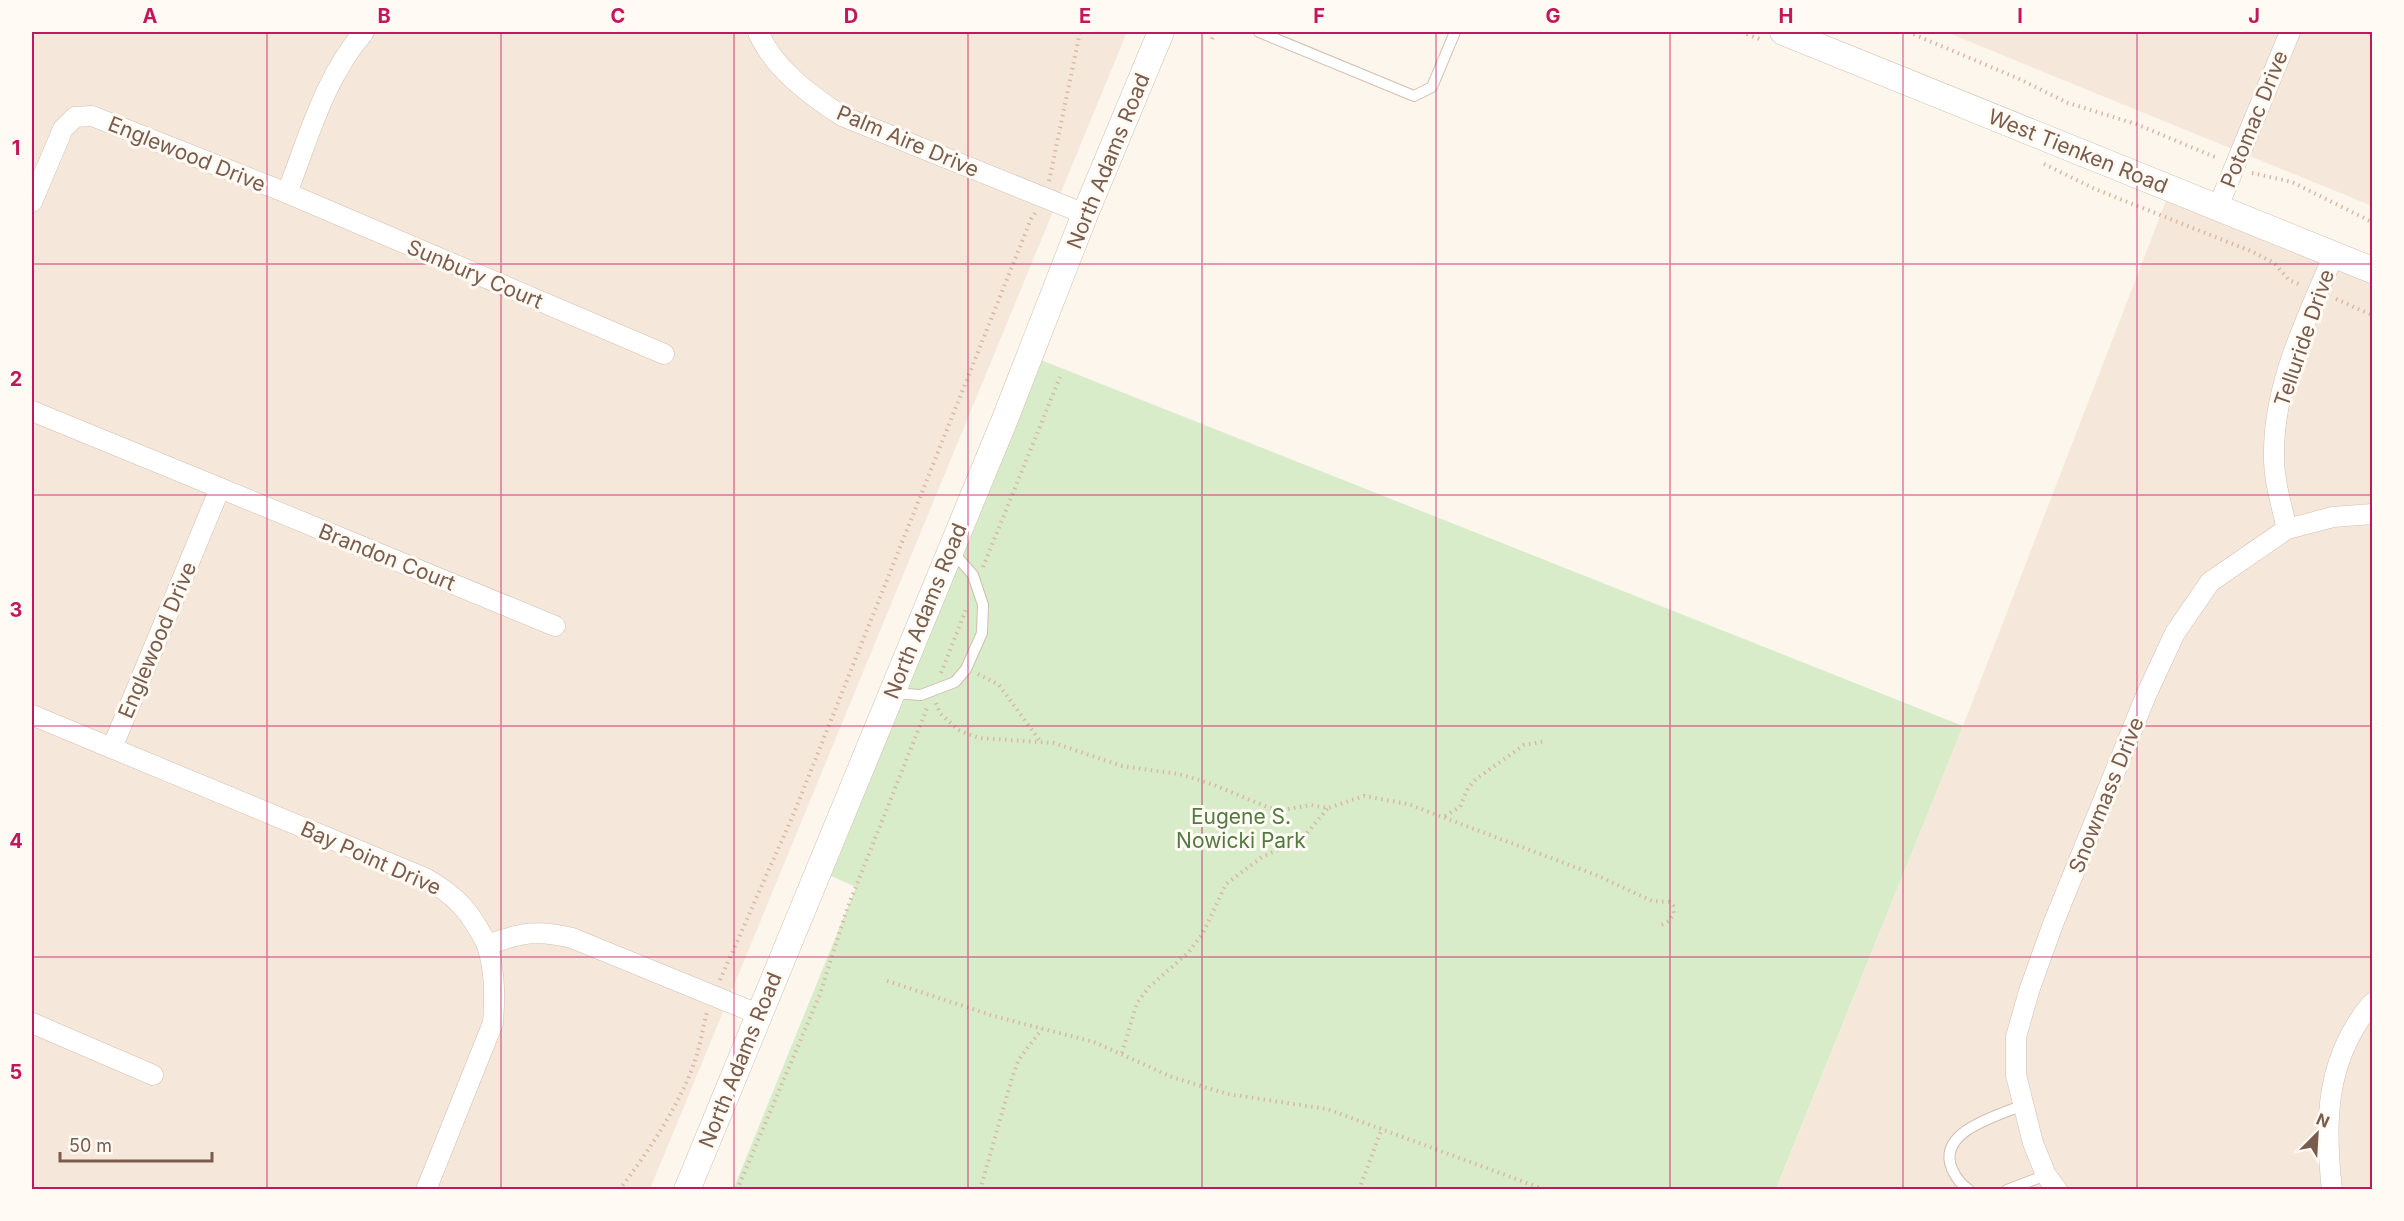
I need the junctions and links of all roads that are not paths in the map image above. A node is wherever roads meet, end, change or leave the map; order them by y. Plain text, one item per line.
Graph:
1 (364, 32) edge
2 (758, 32) edge
3 (1161, 32) edge
4 (1259, 32) edge
5 (1455, 32) edge
6 (1784, 32) edge
7 (2290, 32) edge
8 (287, 193) junction
9 (32, 202) edge
10 (2218, 207) junction
11 (1085, 214) junction
12 (2334, 254) junction
13 (2373, 270) edge
14 (664, 354) dead end
15 (32, 411) edge
16 (220, 488) junction
17 (2373, 514) edge
18 (2287, 529) junction
19 (950, 549) junction
20 (555, 626) dead end
21 (891, 693) junction
22 (32, 715) edge
23 (112, 748) junction
24 (487, 945) junction
25 (2373, 1003) edge
26 (758, 1014) junction
27 (32, 1023) edge
28 (153, 1075) dead end
29 (2023, 1105) junction
30 (2052, 1182) edge
31 (426, 1190) edge
32 (687, 1190) edge
33 (1969, 1190) edge
34 (2007, 1190) edge
35 (2332, 1190) edge

1 - 8 street, Englewood Drive
2 - 11 street, Palm Aire Drive
3 - 11 street, North Adams Road
4 - 5 lane
6 - 10 street, West Tienken Road
7 - 10 street, Potomac Drive
8 - 9 street, Englewood Drive
8 - 14 street, Sunbury Court
10 - 12 street, West Tienken Road
11 - 19 street, North Adams Road
12 - 13 street, West Tienken Road
12 - 18 street, Telluride Drive
15 - 16 street
16 - 20 street, Brandon Court
16 - 23 street, Englewood Drive
17 - 18 street, Snowmass Drive
18 - 29 street, Snowmass Drive
19 - 21 street, North Adams Road
19 - 21 lane
21 - 26 street, North Adams Road
22 - 23 street, Bay Point Drive
23 - 24 street, Bay Point Drive
24 - 26 street
24 - 31 street, Bay Point Drive
25 - 35 street
26 - 32 street, North Adams Road
27 - 28 street
29 - 30 street, Snowmass Drive
29 - 33 lane
30 - 34 lane

